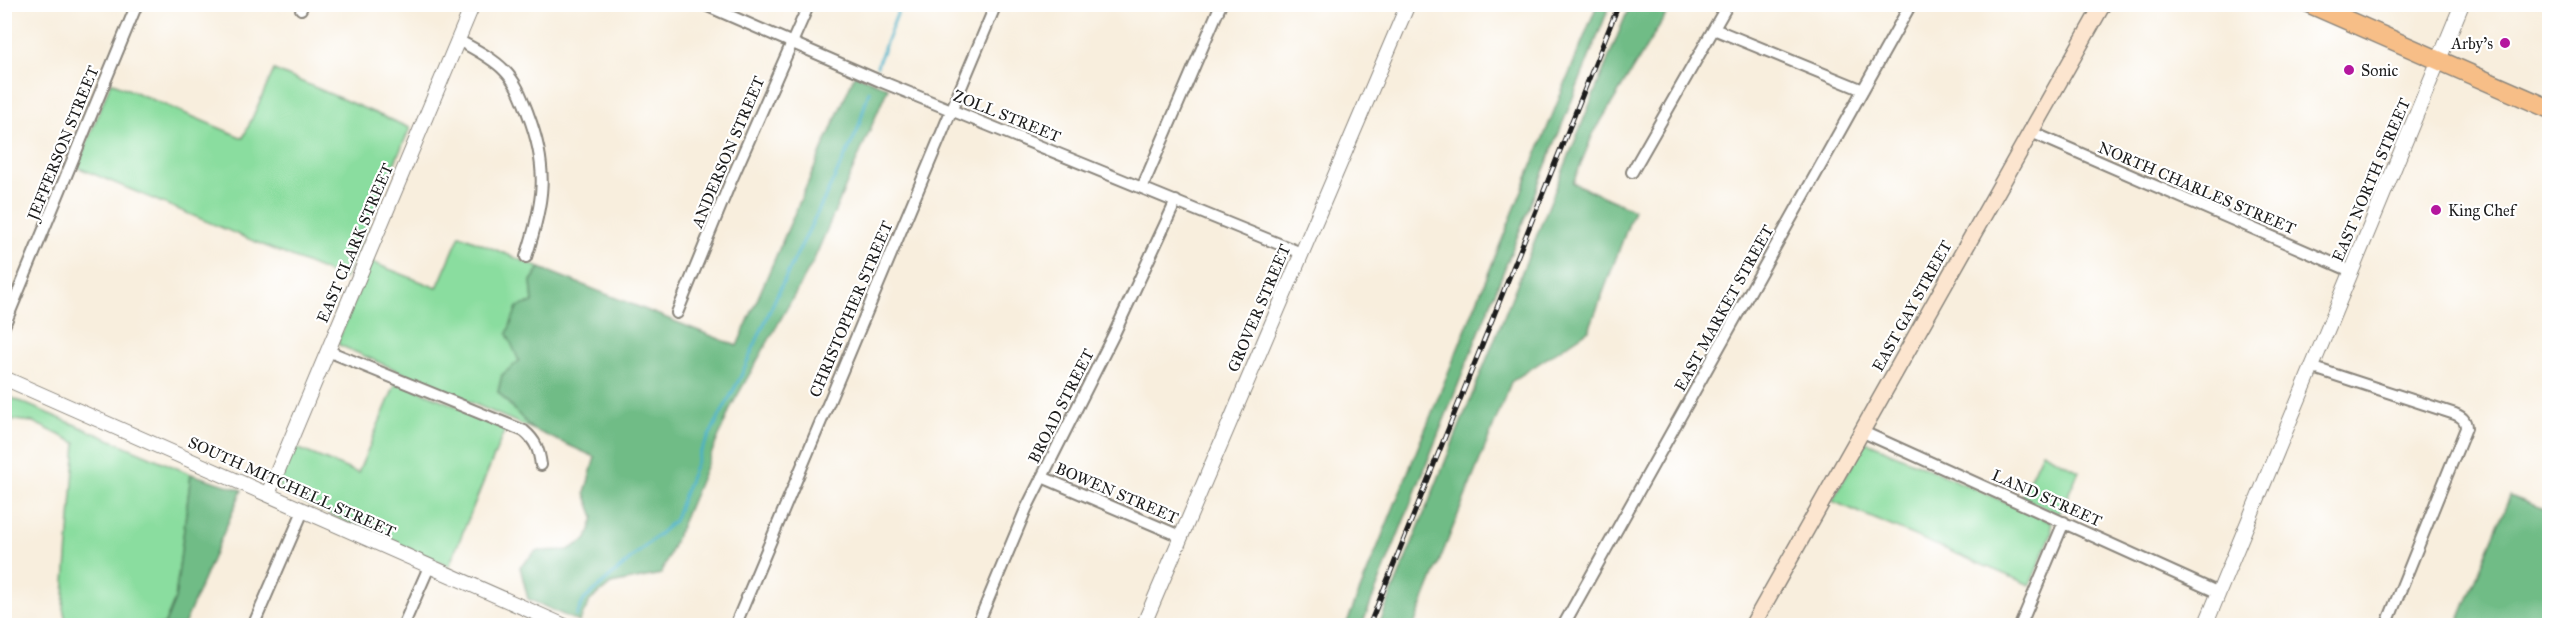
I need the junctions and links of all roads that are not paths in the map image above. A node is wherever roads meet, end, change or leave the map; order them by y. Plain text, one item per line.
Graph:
1 (137, 4) edge
2 (473, 4) edge
3 (703, 4) edge
4 (809, 4) edge
5 (996, 4) edge
6 (1221, 4) edge
7 (1408, 4) edge
8 (1728, 4) edge
9 (1911, 4) edge
10 (2103, 4) edge
11 (2310, 4) edge
12 (2462, 4) edge
13 (1714, 29) junction
14 (458, 40) junction
15 (791, 42) junction
16 (2438, 62) junction
17 (1863, 90) junction
18 (2550, 109) edge
19 (952, 110) junction
20 (2031, 132) junction
21 (1632, 172) dead end
22 (1142, 188) junction
23 (1176, 201) junction
24 (1300, 253) junction
25 (526, 257) dead end
26 (2351, 271) junction
27 (677, 313) dead end
28 (4, 326) edge
29 (328, 351) junction
30 (2311, 368) junction
31 (4, 378) edge
32 (1863, 432) junction
33 (541, 465) dead end
34 (1042, 477) junction
35 (268, 494) junction
36 (303, 511) junction
37 (2064, 522) junction
38 (1180, 536) junction
39 (429, 567) junction
40 (2219, 593) junction
41 (253, 626) edge
42 (404, 626) edge
43 (565, 626) edge
44 (735, 626) edge
45 (977, 626) edge
46 (1143, 626) edge
47 (1563, 626) edge
48 (1752, 626) edge
49 (2020, 626) edge
50 (2205, 626) edge
51 (2386, 626) edge

1 - 28 street, JEFFERSON STREET
2 - 14 street, EAST CLARK STREET
3 - 15 street, ZOLL STREET
4 - 15 street, ANDERSON STREET
5 - 19 street, CHRISTOPHER STREET
6 - 22 street
7 - 24 street, GROVER STREET
8 - 13 street
9 - 17 street, EAST MARKET STREET
10 - 20 main road, EAST GAY STREET
11 - 16 main road
12 - 16 street, EAST NORTH STREET
13 - 17 street
13 - 21 street
14 - 25 street
14 - 29 street, EAST CLARK STREET
15 - 19 street, ZOLL STREET
15 - 27 street, ANDERSON STREET
16 - 18 main road
16 - 26 street, EAST NORTH STREET
17 - 47 street, EAST MARKET STREET
19 - 22 street, ZOLL STREET
19 - 44 street, CHRISTOPHER STREET
20 - 26 street, NORTH CHARLES STREET
20 - 32 main road, EAST GAY STREET
22 - 23 street, ZOLL STREET
23 - 24 street, ZOLL STREET
23 - 34 street, BROAD STREET
24 - 38 street, GROVER STREET
26 - 30 street, EAST NORTH STREET
29 - 33 street
29 - 35 street, EAST CLARK STREET
30 - 40 street, EAST NORTH STREET
30 - 51 street
31 - 35 street, SOUTH MITCHELL STREET
32 - 37 street, LAND STREET
32 - 48 main road, EAST GAY STREET
34 - 38 street, BOWEN STREET
34 - 45 street, BROAD STREET
35 - 36 street, SOUTH MITCHELL STREET
36 - 39 street, SOUTH MITCHELL STREET
36 - 41 street
37 - 40 street, LAND STREET
37 - 49 street
38 - 46 street, GROVER STREET
39 - 42 street
39 - 43 street, SOUTH MITCHELL STREET
40 - 50 street, EAST NORTH STREET

